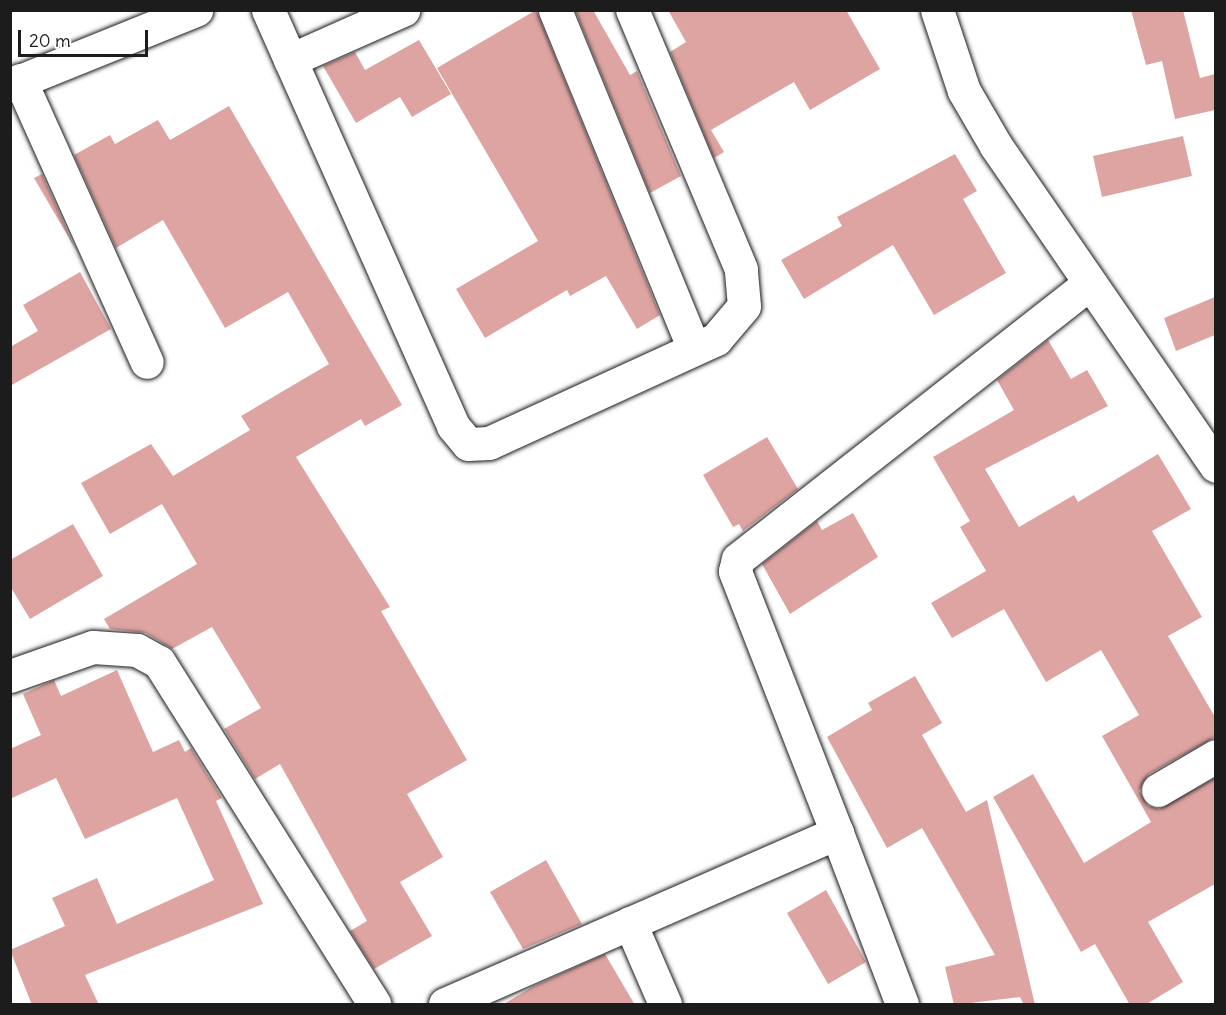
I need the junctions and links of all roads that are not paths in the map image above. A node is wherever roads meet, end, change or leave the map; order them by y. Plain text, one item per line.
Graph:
1 (196, 10) edge
2 (268, 10) edge
3 (403, 10) edge
4 (555, 10) edge
5 (632, 10) edge
6 (937, 10) edge
7 (290, 60) junction
8 (15, 82) edge
9 (1088, 285) junction
10 (694, 349) junction
11 (147, 362) dead end
12 (1215, 466) edge
13 (10, 676) edge
14 (1215, 756) edge
15 (1158, 790) dead end
16 (837, 832) junction
17 (630, 923) junction
18 (374, 1005) edge
19 (444, 1005) edge
20 (665, 1005) edge
21 (902, 1005) edge

1 - 8 street
2 - 7 street
3 - 7 street
4 - 10 street
5 - 10 street
6 - 9 street
7 - 10 street
8 - 11 street
9 - 12 street
9 - 16 street
13 - 18 street
14 - 15 street
16 - 17 street
16 - 21 street
17 - 19 street
17 - 20 street

